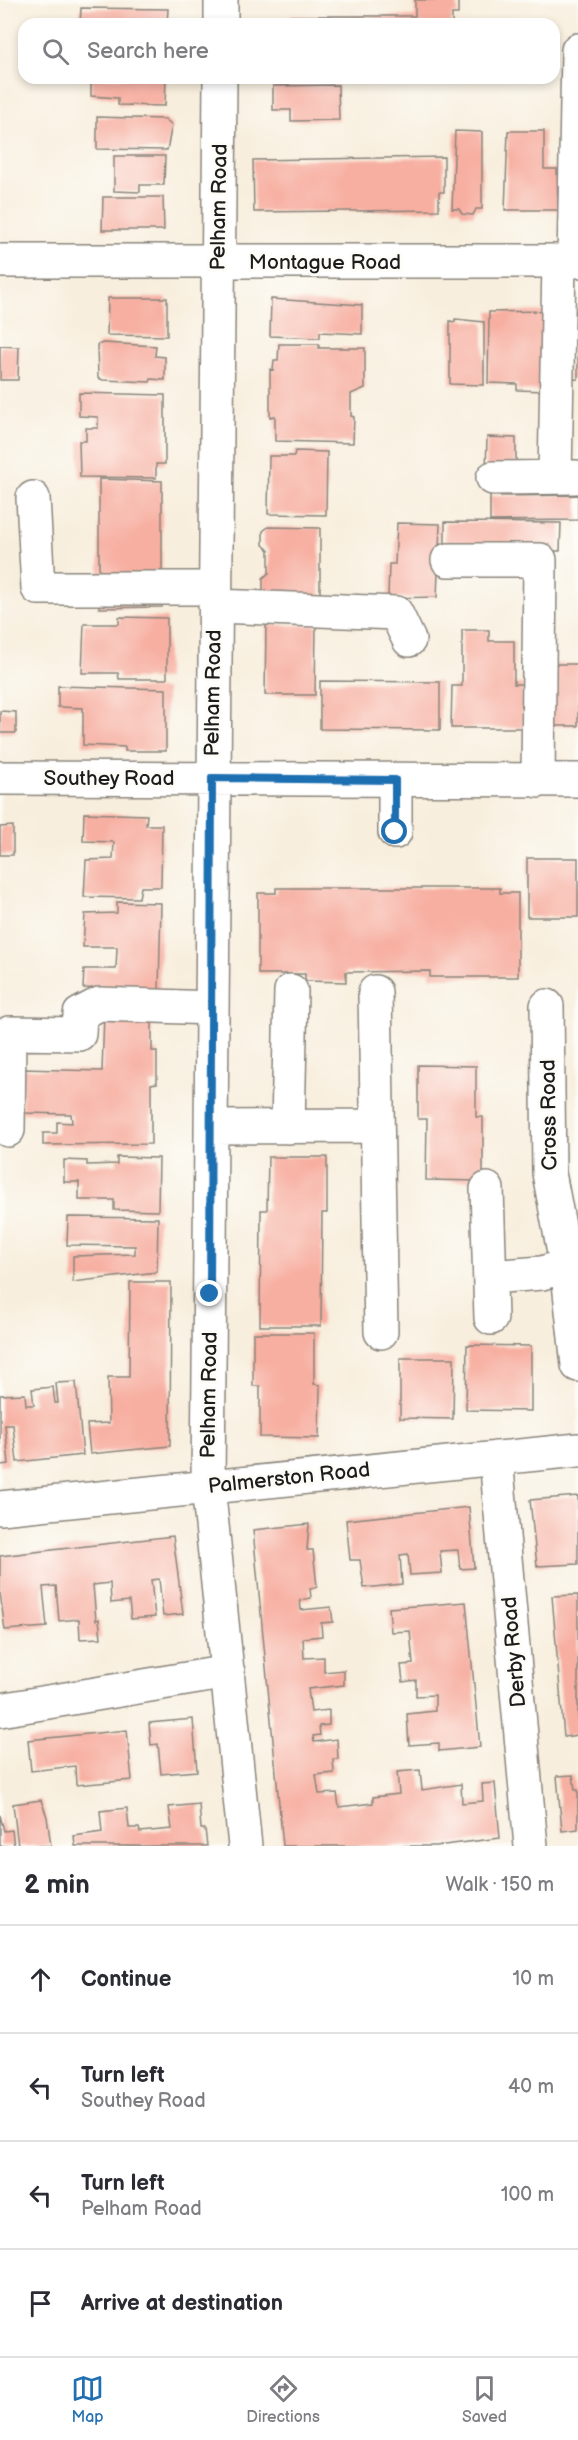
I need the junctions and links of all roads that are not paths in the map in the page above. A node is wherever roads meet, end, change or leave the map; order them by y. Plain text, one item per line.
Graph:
1 (221, 0) edge
2 (221, 18) edge
3 (578, 50) edge
4 (220, 84) edge
5 (0, 261) edge
6 (570, 261) edge
7 (219, 262) junction
8 (567, 477) edge
9 (493, 478) dead end
10 (33, 498) dead end
11 (448, 560) dead end
12 (214, 597) junction
13 (408, 640) dead end
14 (0, 778) edge
15 (212, 778) junction
16 (395, 780) junction
17 (578, 780) edge
18 (538, 781) junction
19 (395, 832) dead end
20 (291, 991) dead end
21 (375, 992) dead end
22 (547, 1005) dead end
23 (212, 1008) junction
24 (377, 1126) junction
25 (211, 1127) junction
26 (288, 1127) junction
27 (8, 1130) dead end
28 (487, 1189) dead end
29 (572, 1263) edge
30 (490, 1277) junction
31 (491, 1318) dead end
32 (381, 1332) dead end
33 (578, 1365) edge
34 (578, 1450) edge
35 (496, 1458) junction
36 (208, 1486) junction
37 (0, 1508) edge
38 (228, 1672) junction
39 (0, 1710) edge
40 (245, 1846) edge
41 (531, 1846) edge

1 - 2 street
3 - 6 street
4 - 7 street, Pelham Road
5 - 7 street, Montague Road
6 - 7 street, Montague Road
6 - 8 street
7 - 12 street, Pelham Road
8 - 9 street
10 - 12 street
11 - 18 street
12 - 13 street
12 - 15 street, Pelham Road
14 - 15 street, Southey Road
15 - 16 street, Southey Road
15 - 23 street, Pelham Road
16 - 18 street, Southey Road
16 - 19 street
17 - 18 street, Southey Road
20 - 26 street
21 - 24 street
22 - 29 street, Cross Road
23 - 25 street, Pelham Road
23 - 27 street
24 - 26 street
24 - 32 street
25 - 26 street
25 - 36 street, Pelham Road
28 - 30 street
29 - 30 street
29 - 33 street, Cross Road
30 - 31 street
34 - 35 street, Palmerston Road
35 - 36 street, Palmerston Road
35 - 41 street, Derby Road
36 - 37 street, Palmerston Road
36 - 38 street, Pelham Road
38 - 39 street
38 - 40 street, Pelham Road

